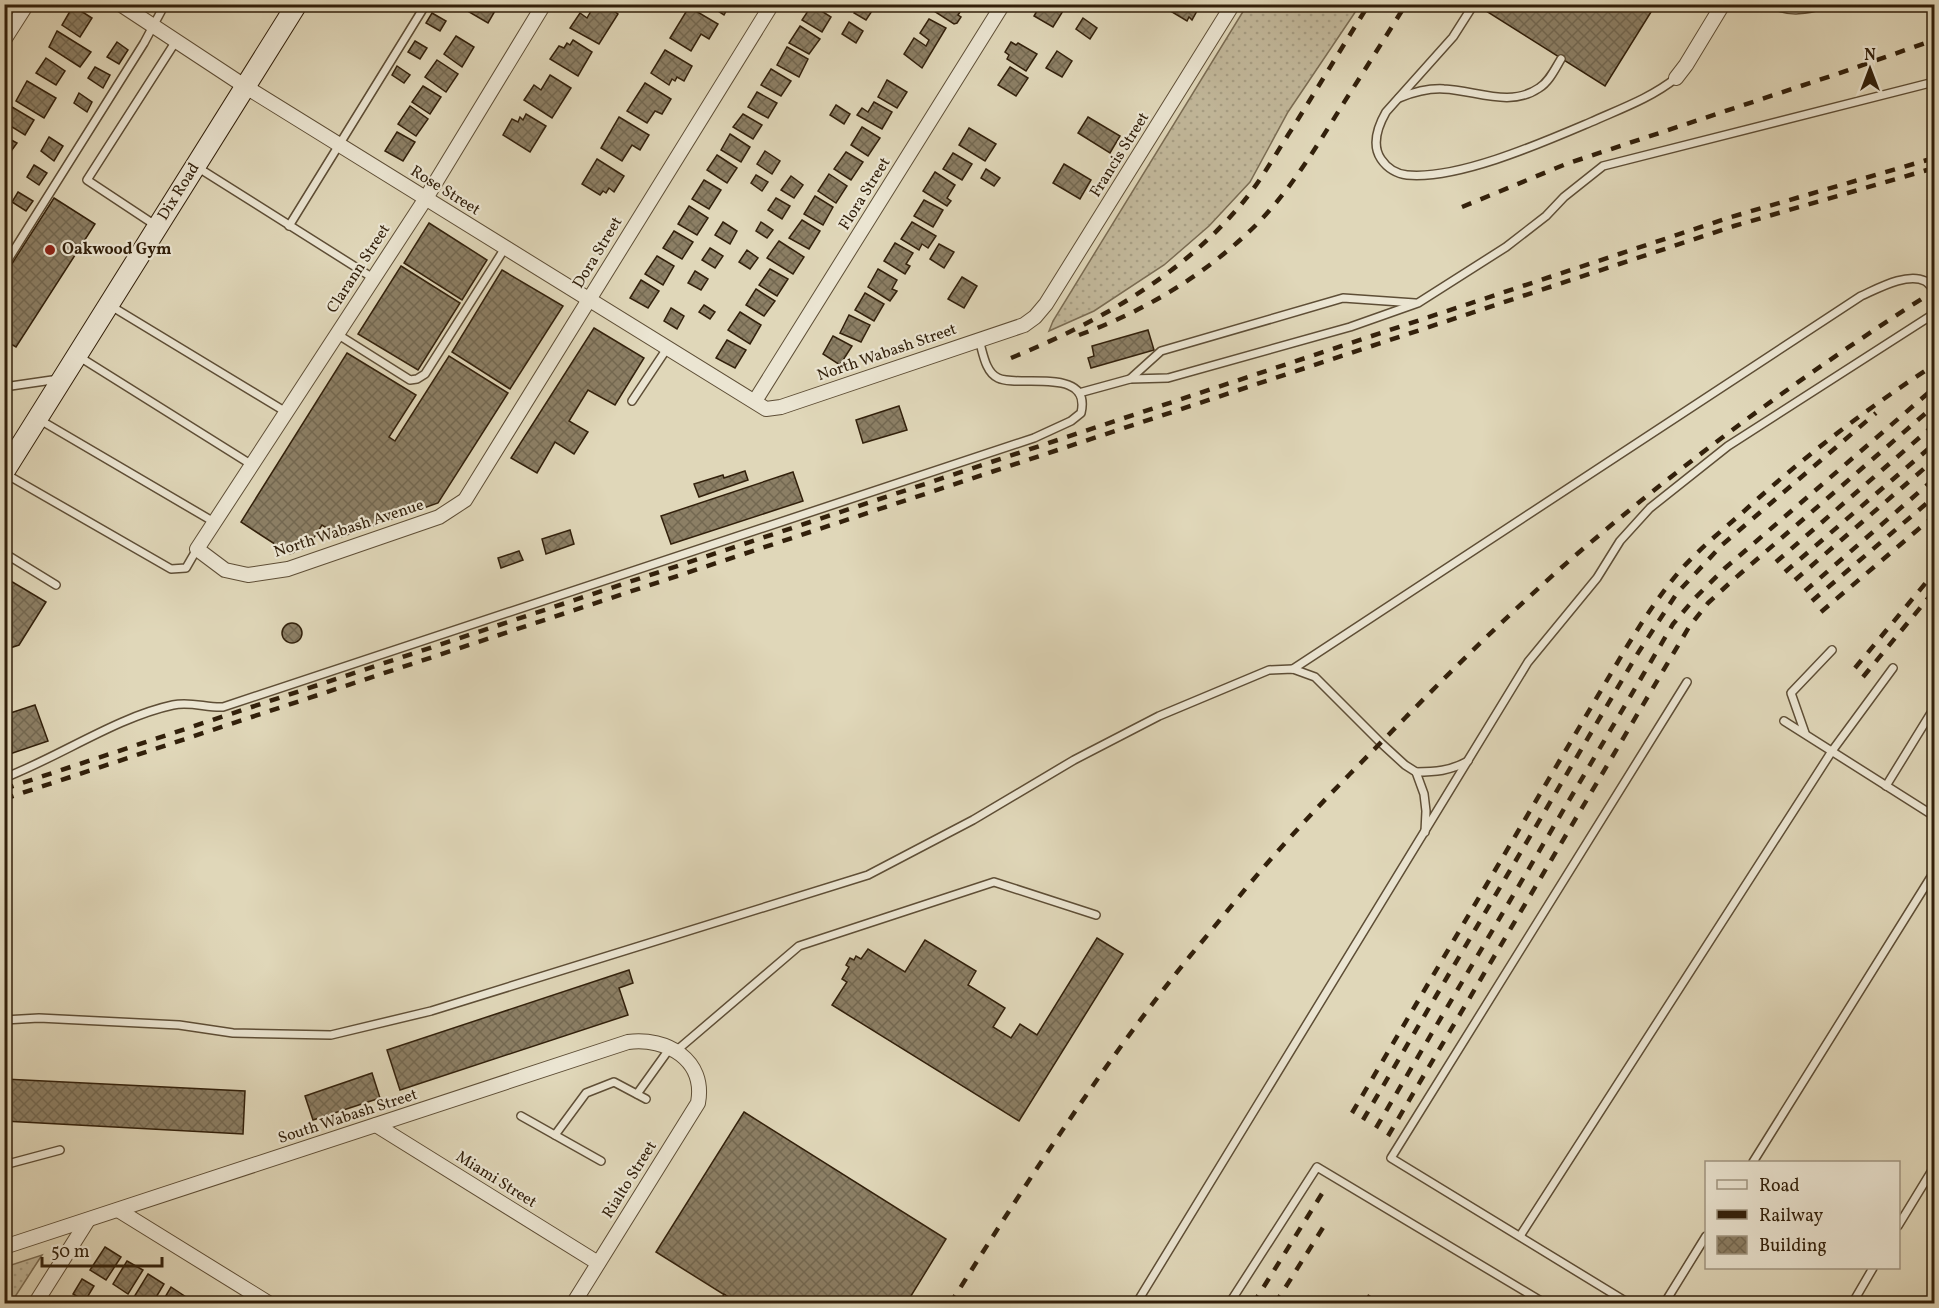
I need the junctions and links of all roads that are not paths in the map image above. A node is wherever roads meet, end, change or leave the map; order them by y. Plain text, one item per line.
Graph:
1 (27, 4) edge
2 (120, 4) edge
3 (165, 4) edge
4 (426, 4) edge
5 (544, 4) edge
6 (772, 4) edge
7 (1002, 4) edge
8 (1233, 4) edge
9 (1474, 4) edge
10 (1723, 4) edge
11 (1771, 4) edge
12 (1826, 4) edge
13 (296, 5) edge
14 (152, 26) junction
15 (4, 40) edge
16 (176, 41) junction
17 (1562, 59) dead end
18 (1676, 78) joint
19 (1935, 82) edge
20 (246, 87) junction
21 (1398, 99) junction
22 (339, 144) junction
23 (195, 166) junction
24 (426, 198) junction
25 (289, 226) junction
26 (157, 227) junction
27 (505, 248) junction
28 (4, 266) edge
29 (373, 278) junction
30 (1935, 291) edge
31 (589, 300) junction
32 (1418, 303) junction
33 (109, 304) junction
34 (1935, 309) edge
35 (1030, 321) joint
36 (337, 334) junction
37 (979, 340) junction
38 (668, 347) junction
39 (78, 356) junction
40 (64, 379) junction
41 (1130, 379) junction
42 (4, 387) edge
43 (1079, 393) junction
44 (632, 401) dead end
45 (755, 401) junction
46 (287, 413) junction
47 (38, 419) junction
48 (252, 465) junction
49 (4, 472) edge
50 (447, 513) joint
51 (213, 522) junction
52 (197, 549) junction
53 (4, 553) edge
54 (56, 585) dead end
55 (1832, 650) dead end
56 (1893, 668) dead end
57 (1293, 669) junction
58 (1687, 682) dead end
59 (1935, 708) edge
60 (1784, 721) dead end
61 (1805, 734) junction
62 (1832, 751) junction
63 (1468, 760) junction
64 (1416, 771) junction
65 (4, 778) edge
66 (1886, 786) junction
67 (1935, 816) edge
68 (1425, 831) junction
69 (1935, 872) edge
70 (1096, 915) dead end
71 (4, 1020) edge
72 (673, 1050) junction
73 (637, 1094) junction
74 (646, 1099) dead end
75 (521, 1116) dead end
76 (376, 1125) junction
77 (555, 1135) junction
78 (60, 1150) dead end
79 (601, 1161) dead end
80 (1754, 1161) edge
81 (4, 1165) edge
82 (1935, 1167) edge
83 (118, 1210) junction
84 (88, 1220) junction
85 (1900, 1224) edge
86 (1520, 1236) junction
87 (1705, 1239) edge
88 (4, 1246) edge
89 (598, 1263) junction
90 (1872, 1269) edge
91 (35, 1304) edge
92 (270, 1304) edge
93 (573, 1304) edge
94 (1136, 1304) edge
95 (1229, 1304) edge
96 (1546, 1304) edge
97 (1630, 1304) edge
98 (1664, 1304) edge
99 (1852, 1304) edge

1 - 15 street
2 - 14 street, Rose Street
3 - 14 lane
4 - 22 lane
5 - 24 street, Clarann Street
6 - 31 street, Dora Street
7 - 45 street, Flora Street
8 - 35 street, Francis Street
9 - 21 lane
10 - 18 street
11 - 12 lane
13 - 20 main road, Dix Road
14 - 16 street, Rose Street
14 - 28 lane
16 - 20 street, Rose Street
16 - 26 lane
17 - 21 lane
18 - 21 lane
19 - 32 lane
20 - 22 street, Rose Street
20 - 23 main road, Dix Road
22 - 24 street, Rose Street
22 - 25 lane
23 - 25 lane
23 - 26 main road, Dix Road
24 - 27 street, Rose Street
24 - 29 street, Clarann Street
25 - 29 lane
26 - 33 main road, Dix Road
27 - 31 street, Rose Street
27 - 36 lane
29 - 36 street, Clarann Street
30 - 57 lane
31 - 38 street, Rose Street
31 - 50 street, Dora Street
32 - 41 lane
32 - 41 lane
33 - 39 main road, Dix Road
33 - 46 lane
34 - 63 lane
35 - 37 street, North Wabash Street
36 - 46 street, Clarann Street
37 - 43 lane
37 - 45 street, North Wabash Street
38 - 44 lane
38 - 45 street, Rose Street
39 - 40 main road, Dix Road
39 - 48 lane
40 - 42 lane
40 - 47 main road, Dix Road
41 - 43 lane
43 - 65 lane
46 - 48 street, Clarann Street
47 - 49 main road, Dix Road
47 - 51 lane
48 - 51 street, Clarann Street
49 - 52 lane
50 - 52 street, North Wabash Avenue
51 - 52 street, Clarann Street
53 - 54 lane
55 - 61 lane
56 - 62 lane
57 - 64 lane
57 - 71 lane
58 - 86 lane
59 - 66 lane
60 - 61 lane
61 - 62 lane
62 - 66 lane
62 - 86 lane
63 - 64 lane
63 - 68 lane
64 - 68 lane
66 - 67 lane
68 - 94 lane
69 - 80 lane
70 - 72 lane
72 - 73 lane
72 - 76 street, South Wabash Street
72 - 89 street, Rialto Street
73 - 74 lane
73 - 77 lane
75 - 77 lane
76 - 83 street, South Wabash Street
76 - 89 street, Miami Street
77 - 79 lane
78 - 81 lane
82 - 85 lane
83 - 84 street, South Wabash Street
83 - 92 street
84 - 88 street, South Wabash Street
84 - 91 street
86 - 97 lane
87 - 98 lane
89 - 93 street, Rialto Street
90 - 99 lane
95 - 96 lane

